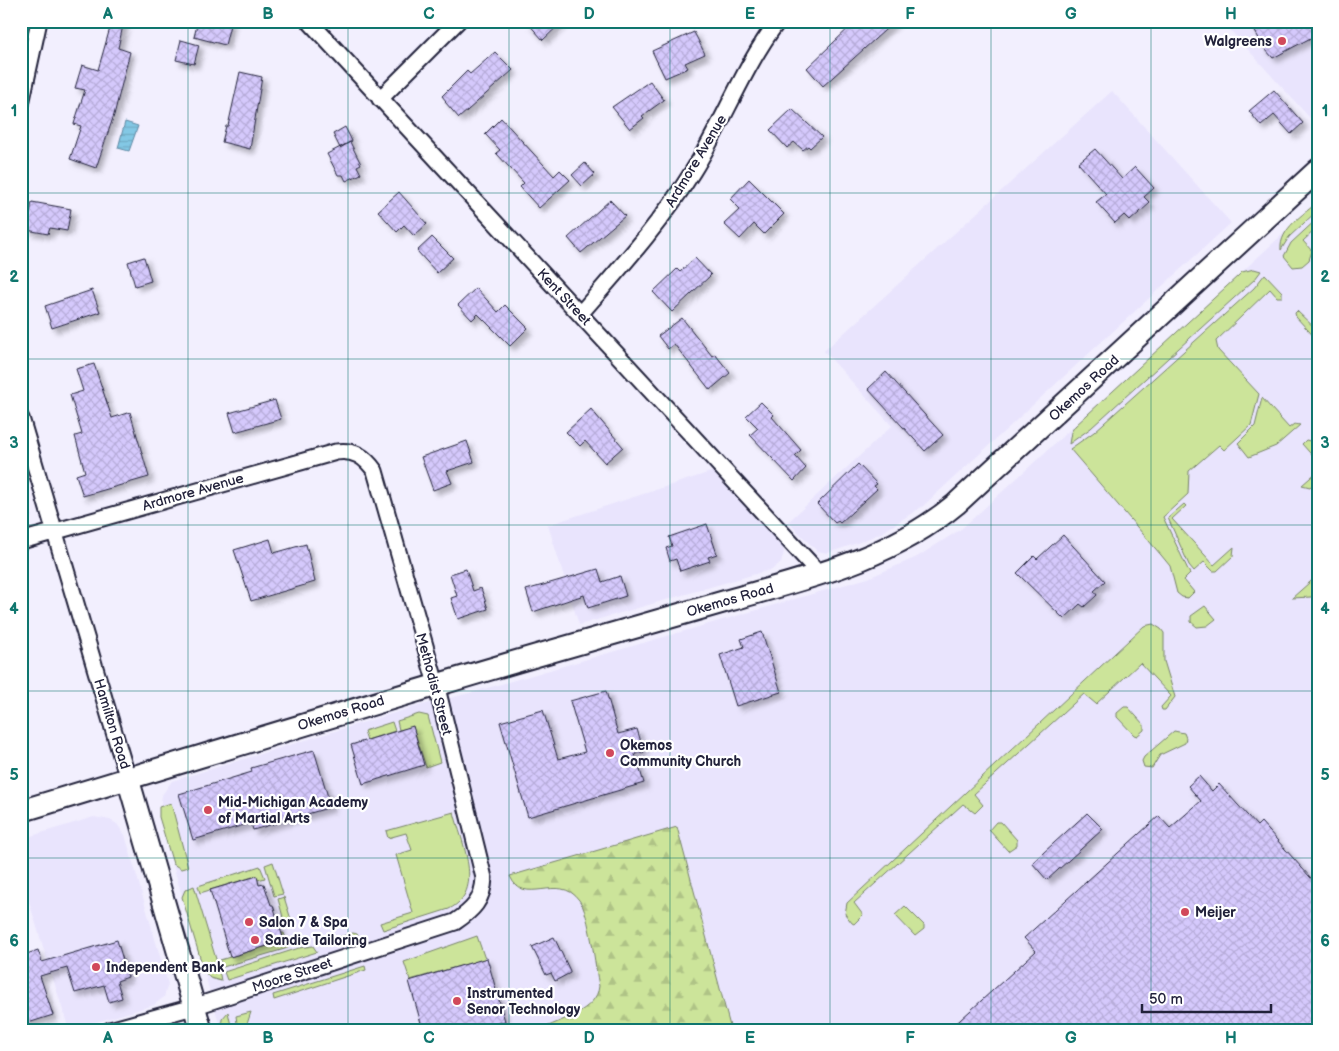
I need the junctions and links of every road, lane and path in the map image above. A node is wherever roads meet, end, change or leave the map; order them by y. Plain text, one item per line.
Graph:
1 (40, 21) edge
2 (309, 21) edge
3 (458, 21) edge
4 (778, 21) edge
5 (380, 99) junction
6 (21, 104) edge
7 (1318, 170) edge
8 (580, 314) junction
9 (21, 418) edge
10 (364, 458) joint
11 (53, 531) junction
12 (21, 541) edge
13 (819, 573) junction
14 (436, 684) junction
15 (128, 779) junction
16 (21, 811) edge
17 (470, 912) joint
18 (193, 1007) junction
19 (110, 1030) edge
20 (201, 1030) edge

1 - 6 street
2 - 5 street, Kent Street
3 - 5 street
4 - 8 street, Ardmore Avenue
5 - 8 street, Kent Street
7 - 13 main road, Okemos Road
8 - 13 street, Kent Street
9 - 11 street, Hamilton Road
10 - 11 street, Ardmore Avenue
10 - 14 street, Methodist Street
11 - 12 street, Ardmore Avenue
11 - 15 street, Hamilton Road
13 - 14 main road, Okemos Road
14 - 15 main road, Okemos Road
14 - 17 street, Methodist Street
15 - 16 main road, Okemos Road
15 - 18 main road, Hamilton Road
17 - 18 street, Moore Street
18 - 19 street, Moore Street
18 - 20 main road, Hamilton Road

